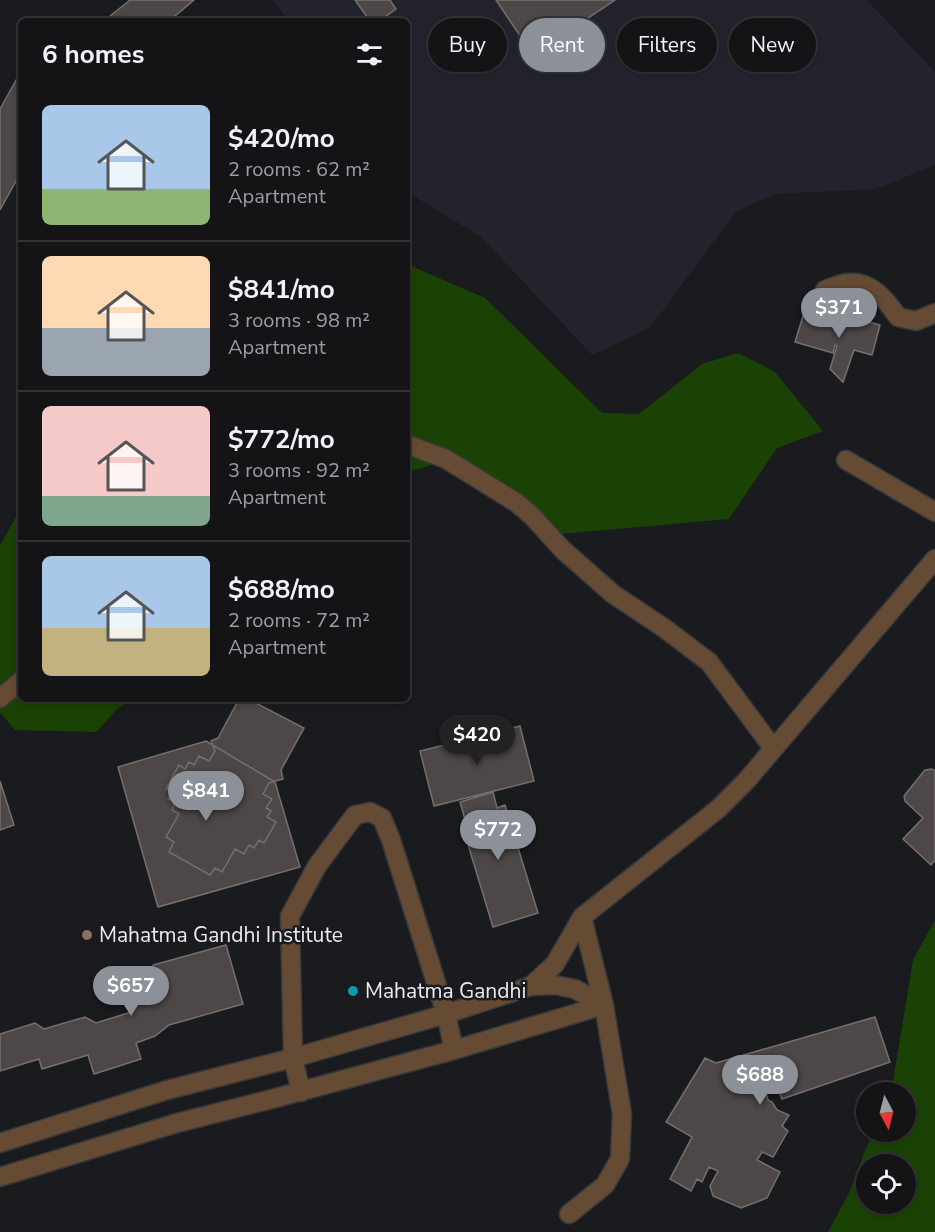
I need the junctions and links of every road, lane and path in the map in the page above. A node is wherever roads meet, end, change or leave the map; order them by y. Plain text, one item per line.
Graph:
1 (825, 290) dead end
2 (935, 313) edge
3 (410, 445) edge
4 (846, 460) dead end
5 (935, 512) edge
6 (935, 559) edge
7 (18, 683) edge
8 (0, 698) edge
9 (773, 748) junction
10 (582, 917) junction
11 (531, 986) junction
12 (604, 1005) junction
13 (446, 1014) junction
14 (454, 1050) junction
15 (293, 1058) junction
16 (301, 1092) junction
17 (0, 1143) edge
18 (0, 1178) edge
19 (569, 1214) dead end

1 - 2 lane
3 - 9 lane
4 - 5 lane
6 - 9 lane
7 - 8 lane
9 - 10 lane
10 - 11 lane
10 - 12 lane
11 - 12 lane
11 - 13 lane
12 - 14 lane
12 - 19 lane
13 - 14 lane
13 - 15 lane
13 - 15 lane
14 - 16 lane
15 - 16 lane
15 - 17 lane
16 - 18 lane

